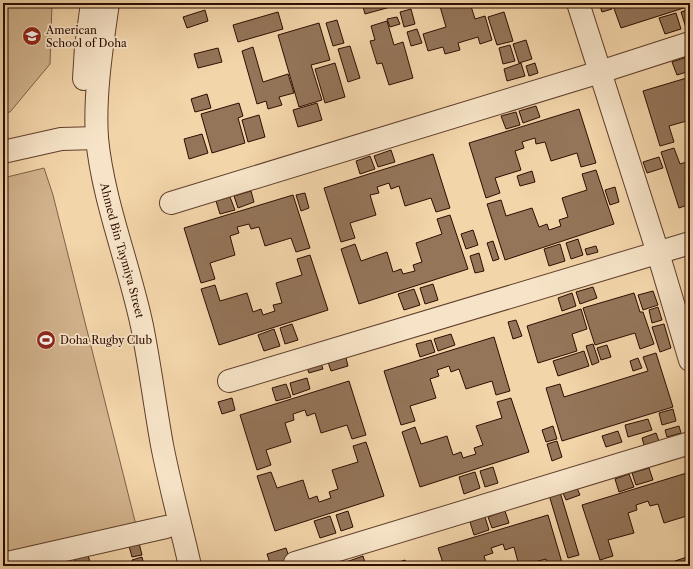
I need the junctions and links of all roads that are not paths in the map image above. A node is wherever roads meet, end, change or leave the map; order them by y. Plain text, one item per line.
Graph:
1 (92, 3) edge
2 (108, 3) edge
3 (578, 3) edge
4 (690, 43) edge
5 (600, 72) junction
6 (90, 138) junction
7 (3, 152) edge
8 (171, 203) dead end
9 (690, 243) edge
10 (658, 253) junction
11 (690, 360) edge
12 (229, 381) dead end
13 (690, 444) edge
14 (166, 527) junction
15 (295, 563) dead end
16 (3, 564) edge
17 (174, 566) edge
18 (190, 566) edge

1 - 6 street, Ahmed Bin Taymiya Street
2 - 6 street, Ahmed Bin Taymiya Street
3 - 5 street
4 - 5 street
5 - 8 street
5 - 10 street
6 - 7 street
6 - 14 street, Ahmed Bin Taymiya Street
6 - 18 street, Ahmed Bin Taymiya Street
9 - 10 street
10 - 11 street
10 - 12 street
13 - 15 street
14 - 16 street
14 - 17 street, Ahmed Bin Taymiya Street

